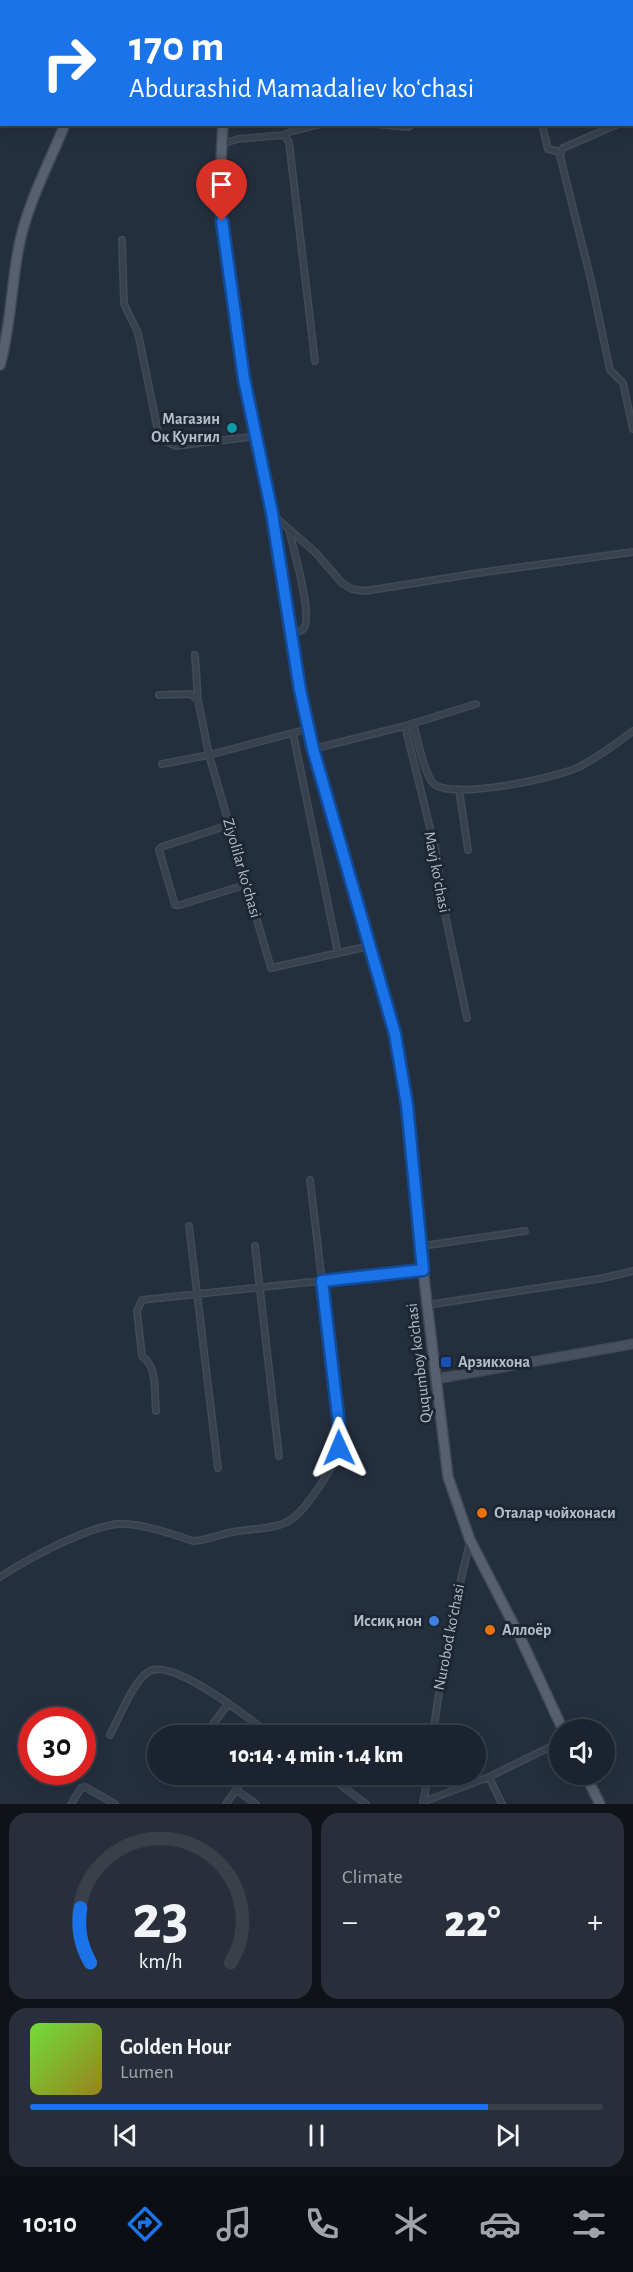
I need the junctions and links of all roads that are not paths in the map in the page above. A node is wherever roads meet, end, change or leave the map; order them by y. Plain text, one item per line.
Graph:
1 (64, 126) edge
2 (223, 126) edge
3 (312, 126) edge
4 (542, 126) edge
5 (613, 126) edge
6 (284, 135) junction
7 (221, 144) junction
8 (560, 152) junction
9 (122, 240) dead end
10 (315, 361) dead end
11 (0, 365) edge
12 (633, 429) edge
13 (257, 436) junction
14 (272, 513) junction
15 (289, 530) junction
16 (633, 552) edge
17 (312, 597) dead end
18 (305, 599) junction
19 (292, 633) junction
20 (195, 655) dead end
21 (159, 695) dead end
22 (198, 700) junction
23 (476, 704) dead end
24 (413, 723) junction
25 (405, 726) junction
26 (308, 729) junction
27 (633, 731) edge
28 (293, 733) junction
29 (313, 749) junction
30 (209, 755) junction
31 (162, 764) dead end
32 (459, 789) junction
33 (230, 825) junction
34 (468, 850) dead end
35 (245, 885) junction
36 (370, 946) junction
37 (338, 953) junction
38 (467, 1018) dead end
39 (310, 1180) dead end
40 (189, 1226) dead end
41 (525, 1231) dead end
42 (255, 1246) dead end
43 (422, 1246) junction
44 (423, 1270) junction
45 (633, 1271) edge
46 (322, 1281) junction
47 (260, 1288) junction
48 (197, 1296) junction
49 (427, 1305) junction
50 (633, 1344) edge
51 (436, 1379) junction
52 (156, 1411) dead end
53 (279, 1456) dead end
54 (218, 1468) dead end
55 (470, 1540) junction
56 (0, 1577) edge
57 (228, 1704) junction
58 (558, 1719) edge
59 (212, 1725) edge
60 (257, 1725) edge
61 (434, 1725) edge
62 (110, 1735) dead end
63 (549, 1748) edge
64 (489, 1777) junction
65 (240, 1785) edge
66 (341, 1785) edge
67 (427, 1785) edge
68 (590, 1785) edge
69 (236, 1790) junction
70 (426, 1802) edge
71 (71, 1804) edge
72 (115, 1804) edge
73 (226, 1804) edge
74 (256, 1804) edge
75 (366, 1804) edge
76 (502, 1804) edge
77 (600, 1804) edge

1 - 11 main road
2 - 7 main road, Ququmboy ko'chasi
3 - 6 street
4 - 8 street
5 - 8 street
6 - 7 street
6 - 10 street
7 - 13 main road, Ququmboy ko'chasi
8 - 12 street
9 - 13 street
13 - 14 main road, Ququmboy ko'chasi
14 - 15 street
14 - 19 main road, Ququmboy ko'chasi
15 - 16 street
15 - 18 street
17 - 18 street
18 - 19 street
19 - 26 main road, Ququmboy ko'chasi
20 - 22 street, Ziyolilar koʻchasi
21 - 22 street
22 - 30 street, Ziyolilar koʻchasi
23 - 24 street
24 - 25 street
24 - 32 street
25 - 29 street
25 - 38 street, Mavj koʻchasi
26 - 28 street
26 - 29 main road, Ququmboy ko'chasi
27 - 32 street
28 - 30 street
28 - 37 street
29 - 36 main road, Ququmboy ko'chasi
30 - 31 street
30 - 33 street, Ziyolilar koʻchasi
32 - 34 street
33 - 35 street, Ziyolilar koʻchasi
33 - 35 street
35 - 37 street, Ziyolilar koʻchasi
36 - 37 street
36 - 43 main road, Ququmboy ko'chasi
39 - 46 street
40 - 48 street
41 - 43 street
42 - 47 street
43 - 44 main road, Ququmboy ko'chasi
44 - 46 street
44 - 49 main road, Ququmboy ko'chasi
45 - 49 street
46 - 47 street
46 - 56 street
47 - 48 street
47 - 53 street
48 - 52 street
48 - 54 street
49 - 51 main road, Ququmboy ko'chasi
50 - 51 street
51 - 55 main road, Ququmboy ko'chasi
55 - 58 main road, Ququmboy ko'chasi
55 - 61 street, Nurobod koʻchasi
57 - 59 street
57 - 60 street
57 - 62 street
63 - 64 street
64 - 70 street
64 - 76 street
65 - 69 street
66 - 75 street
67 - 70 street
68 - 77 main road
69 - 73 street
69 - 74 street
71 - 72 street

